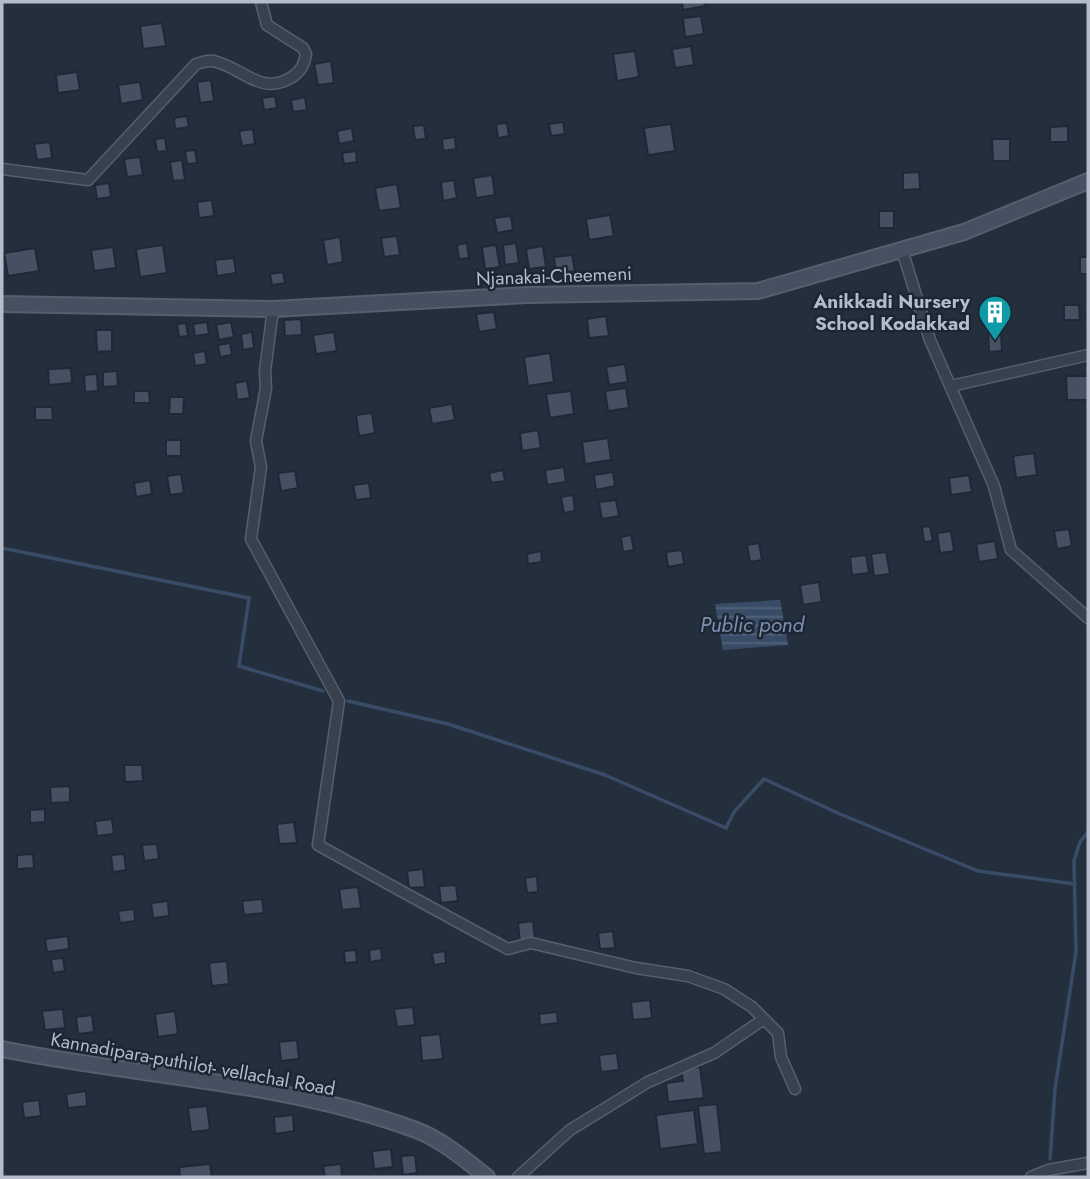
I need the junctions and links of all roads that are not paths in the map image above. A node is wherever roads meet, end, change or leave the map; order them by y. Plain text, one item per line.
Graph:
1 (261, 2) edge
2 (2, 169) edge
3 (1088, 181) edge
4 (902, 250) junction
5 (2, 304) edge
6 (273, 309) junction
7 (1088, 355) edge
8 (951, 386) junction
9 (1088, 618) edge
10 (764, 1019) junction
11 (2, 1049) edge
12 (795, 1089) dead end
13 (1088, 1163) edge
14 (487, 1177) edge
15 (518, 1177) edge
16 (1031, 1177) edge

1 - 2 street
3 - 4 main road, Njanakai-Cheemeni
4 - 6 main road, Njanakai-Cheemeni
4 - 8 street
5 - 6 main road, Njanakai-Cheemeni
6 - 10 street
7 - 8 street
8 - 9 street
10 - 12 street
10 - 15 street
11 - 14 main road, Kannadipara-puthilot- vellachal Road
13 - 16 street

